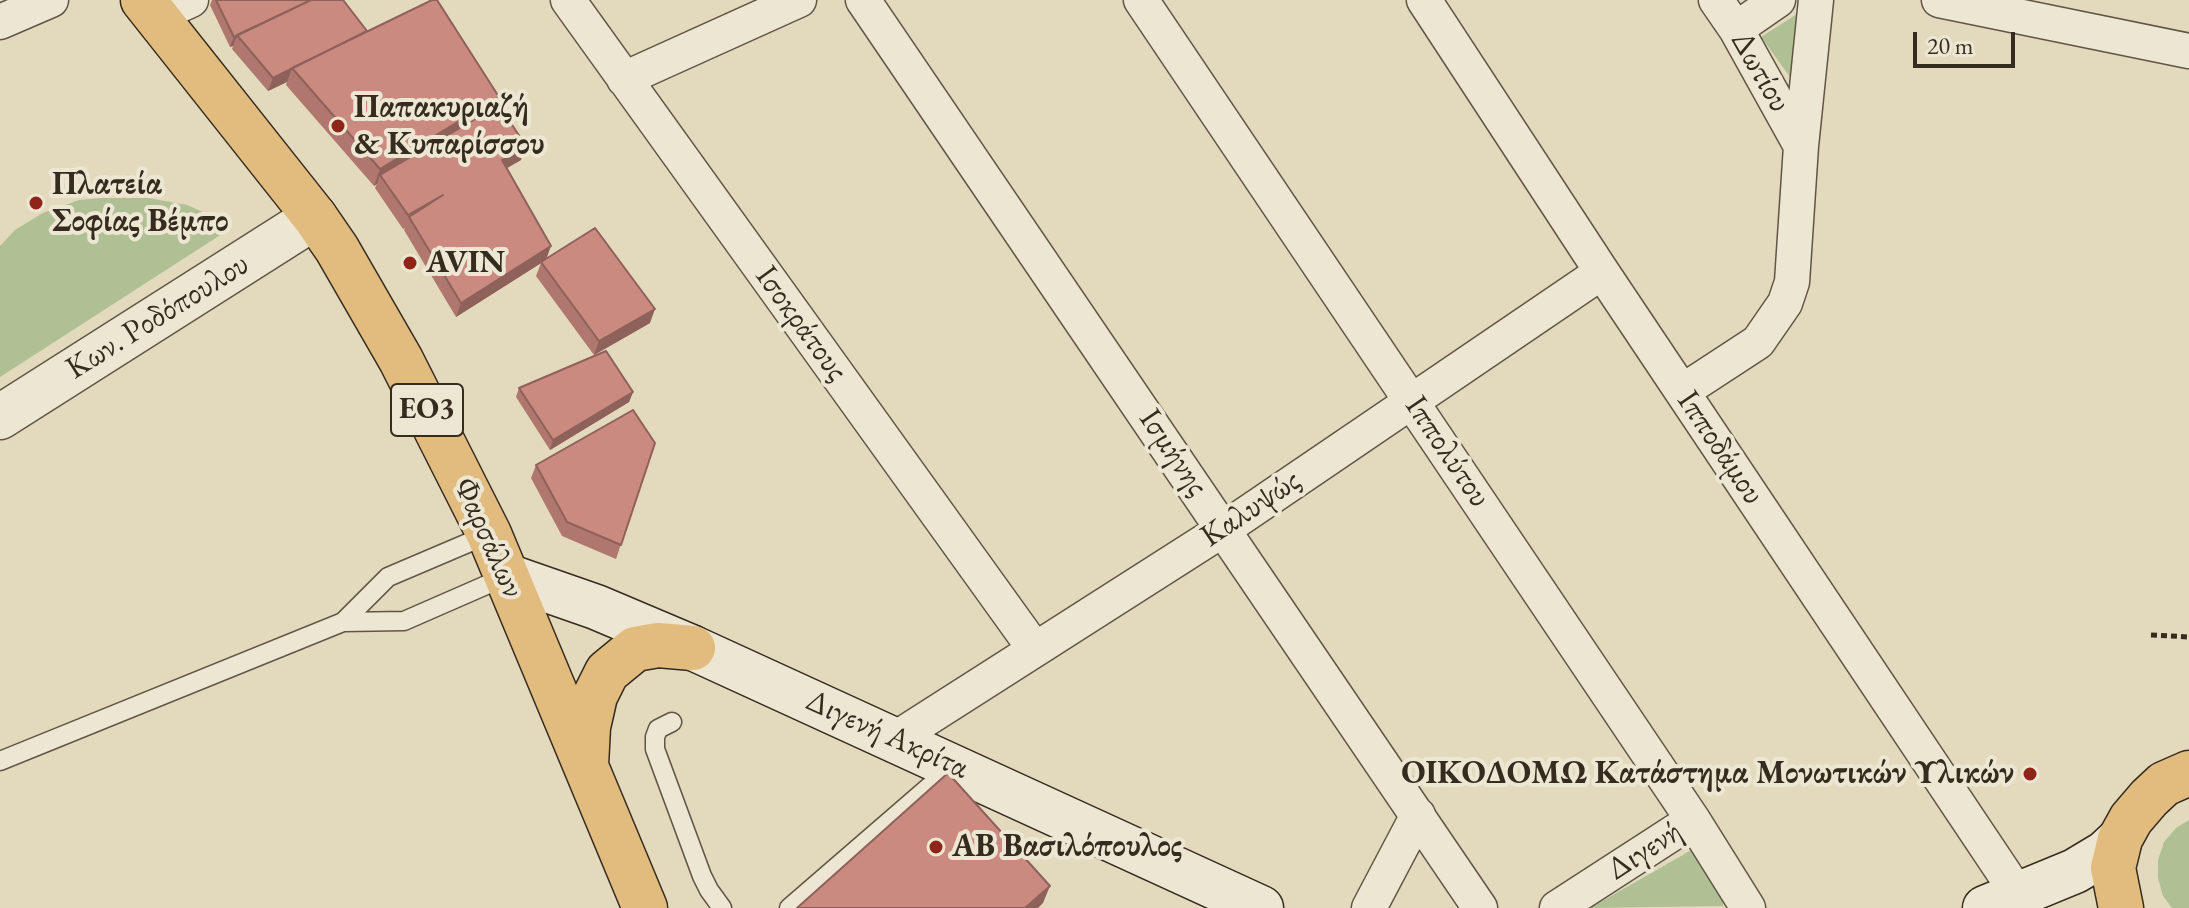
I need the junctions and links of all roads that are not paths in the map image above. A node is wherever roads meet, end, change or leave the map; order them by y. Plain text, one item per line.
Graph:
1 (51, 0) edge
2 (568, 0) edge
3 (799, 0) edge
4 (863, 0) edge
5 (1141, 0) edge
6 (1424, 0) edge
7 (1716, 0) edge
8 (1778, 0) edge
9 (1816, 0) edge
10 (1939, 0) edge
11 (163, 5) edge
12 (0, 22) edge
13 (1736, 29) junction
14 (2189, 51) edge
15 (624, 79) junction
16 (1801, 146) junction
17 (315, 217) junction
18 (1602, 272) junction
19 (1683, 391) junction
20 (1412, 400) junction
21 (0, 417) edge
22 (1224, 529) junction
23 (489, 534) junction
24 (507, 576) junction
25 (343, 622) junction
26 (693, 648) junction
27 (1034, 648) junction
28 (672, 722) dead end
29 (895, 739) junction
30 (2189, 741) edge
31 (0, 761) edge
32 (954, 765) junction
33 (585, 767) junction
34 (2177, 779) edge
35 (1418, 815) junction
36 (1693, 820) junction
37 (2120, 839) junction
38 (2002, 901) edge
39 (1244, 905) edge
40 (645, 908) edge
41 (722, 908) edge
42 (789, 908) edge
43 (1369, 908) edge
44 (1480, 908) edge
45 (1557, 908) edge
46 (1748, 908) edge
47 (2121, 908) edge

1 - 12 street
2 - 15 street, Ισοκράτους
3 - 15 street
4 - 22 street, Ισμήνης
5 - 20 street, Ιππολύτου
6 - 18 street, Ιπποδάμου
7 - 13 street, Δωτίου
8 - 13 street
9 - 16 street
10 - 14 street
11 - 17 main road, Φαρσάλων / ΕΟ3
13 - 16 street, Δωτίου
15 - 27 street, Ισοκράτους
16 - 19 street
17 - 21 main road, Κων. Ροδόπουλου
17 - 23 main road, Φαρσάλων / ΕΟ3
18 - 19 street, Ιπποδάμου
18 - 20 street, Καλυψώς
19 - 38 street, Ιπποδάμου
20 - 22 street, Καλυψώς
20 - 36 street, Ιππολύτου
22 - 27 street, Καλυψώς
22 - 35 street, Ισμήνης
23 - 24 main road, Φαρσάλων / ΕΟ3
23 - 25 lane
24 - 25 lane
24 - 26 main road, Διγενή Ακρίτα
24 - 33 main road, Φαρσάλων / ΕΟ3
25 - 31 lane
26 - 29 main road, Διγενή Ακρίτα
26 - 33 main road
27 - 29 street, Καλυψώς
28 - 41 lane
29 - 32 main road, Διγενή Ακρίτα
30 - 34 main road
32 - 39 main road, Διγενή Ακρίτα
32 - 42 lane
33 - 40 main road, Φαρσάλων / ΕΟ3
34 - 37 main road
35 - 43 street
35 - 44 street, Ισμήνης
36 - 45 street, Διγενή
36 - 46 street, Ιππολύτου
37 - 38 main road
37 - 47 main road

